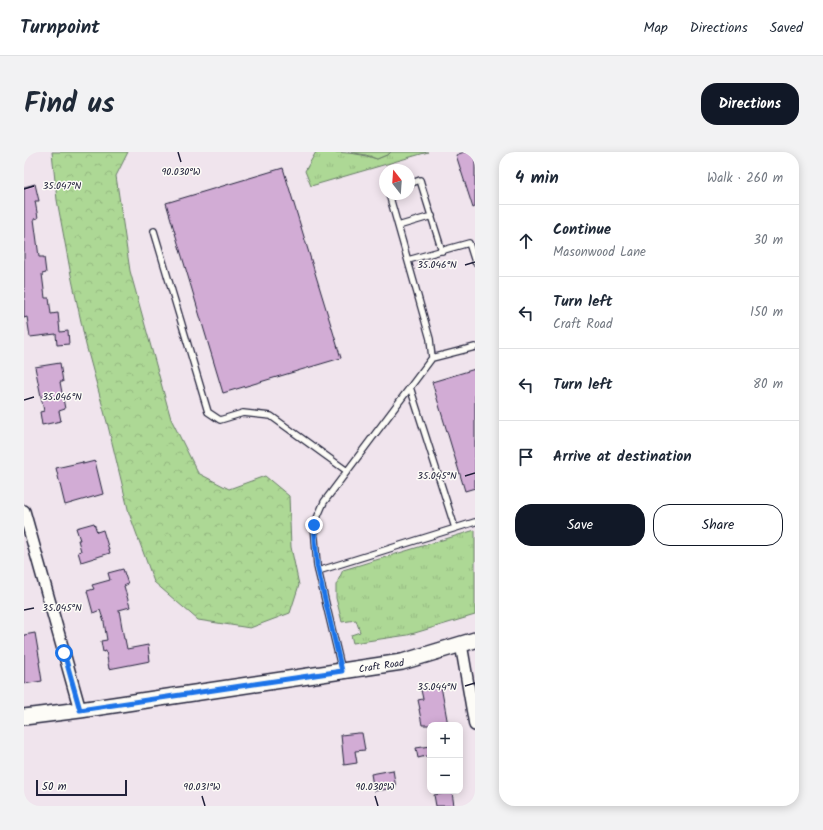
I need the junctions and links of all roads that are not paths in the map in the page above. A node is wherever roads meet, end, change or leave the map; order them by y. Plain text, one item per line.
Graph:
1 (415, 182) edge
2 (391, 200) edge
3 (432, 216) junction
4 (398, 226) junction
5 (154, 231) dead end
6 (442, 251) junction
7 (408, 260) junction
8 (475, 262) edge
9 (475, 347) edge
10 (432, 358) junction
11 (410, 387) junction
12 (347, 471) junction
13 (24, 511) edge
14 (475, 522) edge
15 (455, 528) junction
16 (318, 571) junction
17 (468, 642) edge
18 (342, 671) junction
19 (80, 710) junction
20 (24, 717) edge
21 (475, 725) edge

1 - 3 lane
2 - 4 lane
3 - 4 lane
3 - 6 lane
4 - 7 lane
5 - 12 lane
6 - 7 lane
6 - 8 lane
7 - 10 lane
9 - 10 lane
10 - 11 lane
11 - 12 lane
11 - 15 lane
12 - 16 lane
13 - 19 street
14 - 15 lane
15 - 16 lane
16 - 18 lane
17 - 18 street, Craft Road
17 - 21 street
18 - 19 street, Craft Road
19 - 20 street, Craft Road

